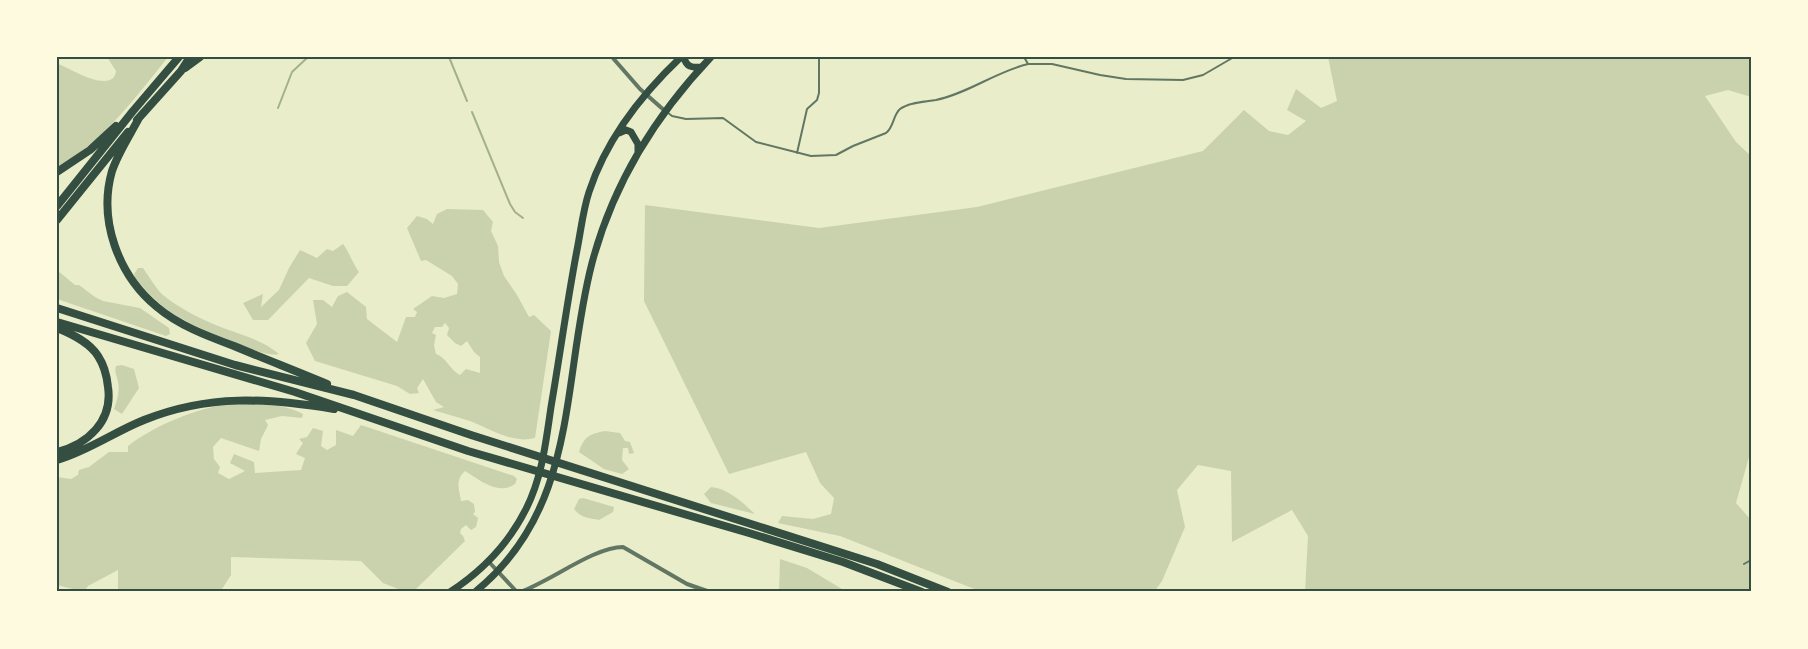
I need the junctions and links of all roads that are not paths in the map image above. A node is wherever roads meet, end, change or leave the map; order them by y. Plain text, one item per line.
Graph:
1 (179, 57) edge
2 (190, 57) edge
3 (198, 57) edge
4 (612, 57) edge
5 (682, 57) edge
6 (711, 57) edge
7 (819, 57) edge
8 (1024, 57) edge
9 (1234, 57) edge
10 (1028, 64) junction
11 (702, 67) junction
12 (181, 71) junction
13 (646, 94) junction
14 (664, 111) junction
15 (136, 115) junction
16 (619, 133) junction
17 (797, 153) junction
18 (638, 155) junction
19 (57, 172) edge
20 (57, 206) edge
21 (57, 220) edge
22 (57, 308) edge
23 (57, 322) edge
24 (57, 328) edge
25 (354, 395) junction
26 (350, 411) junction
27 (57, 452) edge
28 (57, 460) edge
29 (1751, 560) edge
30 (488, 561) junction
31 (1744, 564) dead end
32 (497, 571) junction
33 (450, 592) edge
34 (475, 592) edge
35 (519, 592) edge
36 (710, 592) edge
37 (922, 592) edge
38 (948, 592) edge

1 - 15 highway
2 - 12 highway
3 - 12 highway
4 - 13 street
5 - 11 highway
5 - 13 highway
6 - 11 highway
7 - 17 lane
8 - 10 lane
9 - 10 lane
10 - 17 lane
11 - 14 highway
12 - 15 highway
13 - 14 street
13 - 16 highway
14 - 17 lane
14 - 18 highway
15 - 19 highway
15 - 20 highway
15 - 21 highway
15 - 25 highway
16 - 18 highway
16 - 30 highway
18 - 32 highway
22 - 25 highway
23 - 26 highway
24 - 27 highway
25 - 38 highway
26 - 28 highway
26 - 37 highway
29 - 31 lane
30 - 32 street
30 - 33 highway
32 - 34 highway
32 - 35 street
35 - 36 street

